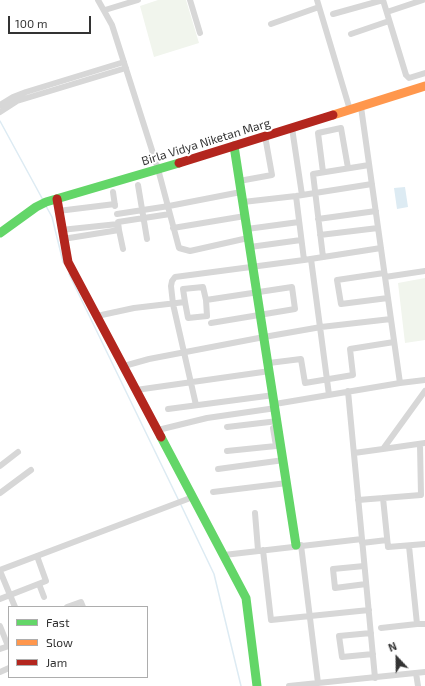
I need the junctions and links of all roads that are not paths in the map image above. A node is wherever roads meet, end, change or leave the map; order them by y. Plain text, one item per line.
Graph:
1 (98, 0) edge
2 (138, 0) edge
3 (190, 0) edge
4 (317, 0) edge
5 (383, 0) edge
6 (423, 0) edge
7 (319, 7) junction
8 (105, 10) junction
9 (387, 12) junction
10 (333, 14) dead end
11 (390, 21) junction
12 (271, 24) dead end
13 (200, 33) dead end
14 (351, 34) dead end
15 (125, 65) junction
16 (425, 73) edge
17 (425, 86) edge
18 (0, 105) edge
19 (361, 107) junction
20 (350, 110) junction
21 (0, 112) edge
22 (292, 128) junction
23 (266, 136) junction
24 (234, 146) junction
25 (369, 165) junction
26 (348, 168) junction
27 (158, 169) junction
28 (323, 172) junction
29 (239, 182) junction
30 (372, 184) junction
31 (138, 185) dead end
32 (113, 192) dead end
33 (241, 192) junction
34 (315, 193) junction
35 (299, 195) junction
36 (57, 199) junction
37 (243, 202) junction
38 (115, 204) junction
39 (169, 206) junction
40 (143, 210) junction
41 (58, 211) junction
42 (376, 211) junction
43 (116, 214) junction
44 (170, 214) junction
45 (245, 216) junction
46 (144, 218) junction
47 (318, 219) junction
48 (299, 222) junction
49 (118, 225) junction
50 (173, 228) junction
51 (378, 228) junction
52 (0, 233) edge
53 (62, 234) junction
54 (320, 236) junction
55 (248, 238) junction
56 (147, 239) dead end
57 (301, 240) junction
58 (381, 248) junction
59 (123, 249) dead end
60 (323, 257) junction
61 (311, 259) junction
62 (304, 260) junction
63 (253, 266) junction
64 (425, 271) edge
65 (384, 275) junction
66 (257, 292) junction
67 (388, 298) junction
68 (206, 300) junction
69 (185, 302) junction
70 (173, 304) junction
71 (261, 315) junction
72 (97, 316) junction
73 (391, 319) junction
74 (211, 323) dead end
75 (321, 327) junction
76 (264, 337) junction
77 (394, 342) junction
78 (184, 352) junction
79 (124, 366) junction
80 (269, 367) junction
81 (327, 379) junction
82 (425, 380) edge
83 (191, 381) junction
84 (400, 383) junction
85 (136, 390) junction
86 (425, 391) edge
87 (348, 392) junction
88 (329, 395) junction
89 (275, 403) junction
90 (196, 405) junction
91 (168, 410) dead end
92 (275, 422) junction
93 (227, 428) dead end
94 (158, 430) junction
95 (423, 444) edge
96 (383, 449) junction
97 (227, 451) dead end
98 (18, 452) dead end
99 (354, 453) junction
100 (284, 460) junction
101 (0, 466) edge
102 (218, 469) dead end
103 (31, 470) dead end
104 (287, 483) junction
105 (213, 492) dead end
106 (0, 493) edge
107 (193, 497) junction
108 (383, 498) junction
109 (358, 500) junction
110 (255, 513) dead end
111 (387, 540) junction
112 (362, 541) junction
113 (425, 544) edge
114 (298, 545) junction
115 (409, 546) junction
116 (260, 550) junction
117 (224, 555) junction
118 (37, 556) junction
119 (364, 566) junction
120 (0, 571) edge
121 (38, 584) junction
122 (366, 584) junction
123 (10, 596) junction
124 (44, 597) dead end
125 (0, 599) edge
126 (15, 606) edge
127 (70, 606) edge
128 (83, 606) edge
129 (368, 610) junction
130 (310, 617) junction
131 (416, 624) junction
132 (425, 624) edge
133 (0, 626) edge
134 (381, 628) dead end
135 (371, 633) junction
136 (8, 644) edge
137 (373, 654) junction
138 (425, 672) edge
139 (416, 673) junction
140 (374, 678) junction
141 (318, 682) junction
142 (330, 684) edge
143 (257, 686) edge
144 (289, 686) edge
145 (373, 686) edge
146 (418, 686) edge

1 - 8 street
2 - 8 street
3 - 13 street
4 - 7 street
5 - 9 street
5 - 10 street
6 - 9 street
7 - 12 street
7 - 20 street
8 - 15 street
9 - 11 street
11 - 14 street
11 - 16 street
15 - 18 street
15 - 21 street
15 - 27 street
17 - 19 street, Birla Vidya Niketan Marg
19 - 20 street, Birla Vidya Niketan Marg
19 - 25 street
20 - 22 street, Birla Vidya Niketan Marg
22 - 23 street, Birla Vidya Niketan Marg
22 - 35 street
23 - 24 street, Birla Vidya Niketan Marg
23 - 29 street
24 - 27 street, Birla Vidya Niketan Marg
24 - 29 street
25 - 26 street
25 - 30 street
26 - 28 street
26 - 28 street
27 - 36 street, Birla Vidya Niketan Marg
27 - 39 street
28 - 34 street
29 - 33 street
30 - 34 street
30 - 42 street
31 - 40 street
32 - 38 street
33 - 37 street
33 - 39 street
34 - 35 street
34 - 47 street
35 - 37 street
35 - 48 street
36 - 41 street
36 - 52 street, Birla Vidya Niketan Marg
37 - 45 street
38 - 41 street
38 - 43 street
39 - 40 street
39 - 44 street
40 - 43 street
40 - 46 street
41 - 53 street
42 - 47 street
42 - 51 street
43 - 49 street
44 - 46 street
44 - 50 street
45 - 50 street
45 - 55 street
46 - 49 street
46 - 56 street
47 - 54 street
48 - 55 street
48 - 57 street
49 - 53 street
49 - 53 street
49 - 59 street
50 - 55 street
51 - 54 street
51 - 58 street
53 - 72 street
54 - 60 street
55 - 57 street
55 - 63 street
57 - 62 street
58 - 60 street
58 - 65 street
60 - 61 street
61 - 62 street
61 - 75 street
62 - 63 street
63 - 66 street
63 - 70 street
64 - 65 street
65 - 67 street
65 - 67 street
66 - 68 street
66 - 71 street
66 - 71 street
67 - 73 street
68 - 69 street
68 - 69 street
69 - 70 street
70 - 72 street
70 - 78 street
71 - 74 street
71 - 76 street
72 - 79 street
73 - 75 street
73 - 77 street
75 - 76 street
75 - 81 street
76 - 78 street
76 - 80 street
77 - 81 street
77 - 84 street
78 - 79 street
78 - 83 street
79 - 85 street
80 - 81 street
80 - 83 street
80 - 89 street
81 - 88 street
82 - 84 street
83 - 85 street
83 - 90 street
84 - 87 street
85 - 94 street
86 - 96 street
87 - 88 street
87 - 99 street
88 - 89 street
89 - 90 street
89 - 92 street
89 - 94 street
90 - 91 street
92 - 93 street
92 - 97 street
92 - 100 street
94 - 107 street
95 - 96 street
95 - 108 street
96 - 99 street
98 - 101 street
99 - 109 street
100 - 102 street
100 - 104 street
103 - 106 street
104 - 105 street
104 - 114 street
107 - 117 street
107 - 118 street
108 - 109 street
108 - 111 street
109 - 112 street
110 - 116 street
111 - 112 street
111 - 115 street
112 - 114 street
112 - 119 street
113 - 115 street
114 - 116 street
114 - 130 street
115 - 131 street
116 - 117 street
116 - 130 street
117 - 143 street
118 - 120 street
118 - 121 street
119 - 122 street
119 - 122 street
120 - 123 street
121 - 123 street
121 - 124 street
122 - 129 street
123 - 125 street
123 - 126 street
127 - 128 street
129 - 130 street
129 - 135 street
130 - 141 street
131 - 132 street
131 - 134 street
133 - 136 street
135 - 137 street
135 - 137 street
137 - 140 street
138 - 139 street
139 - 140 street
139 - 146 street
140 - 142 street
140 - 145 street
141 - 142 street
141 - 144 street

